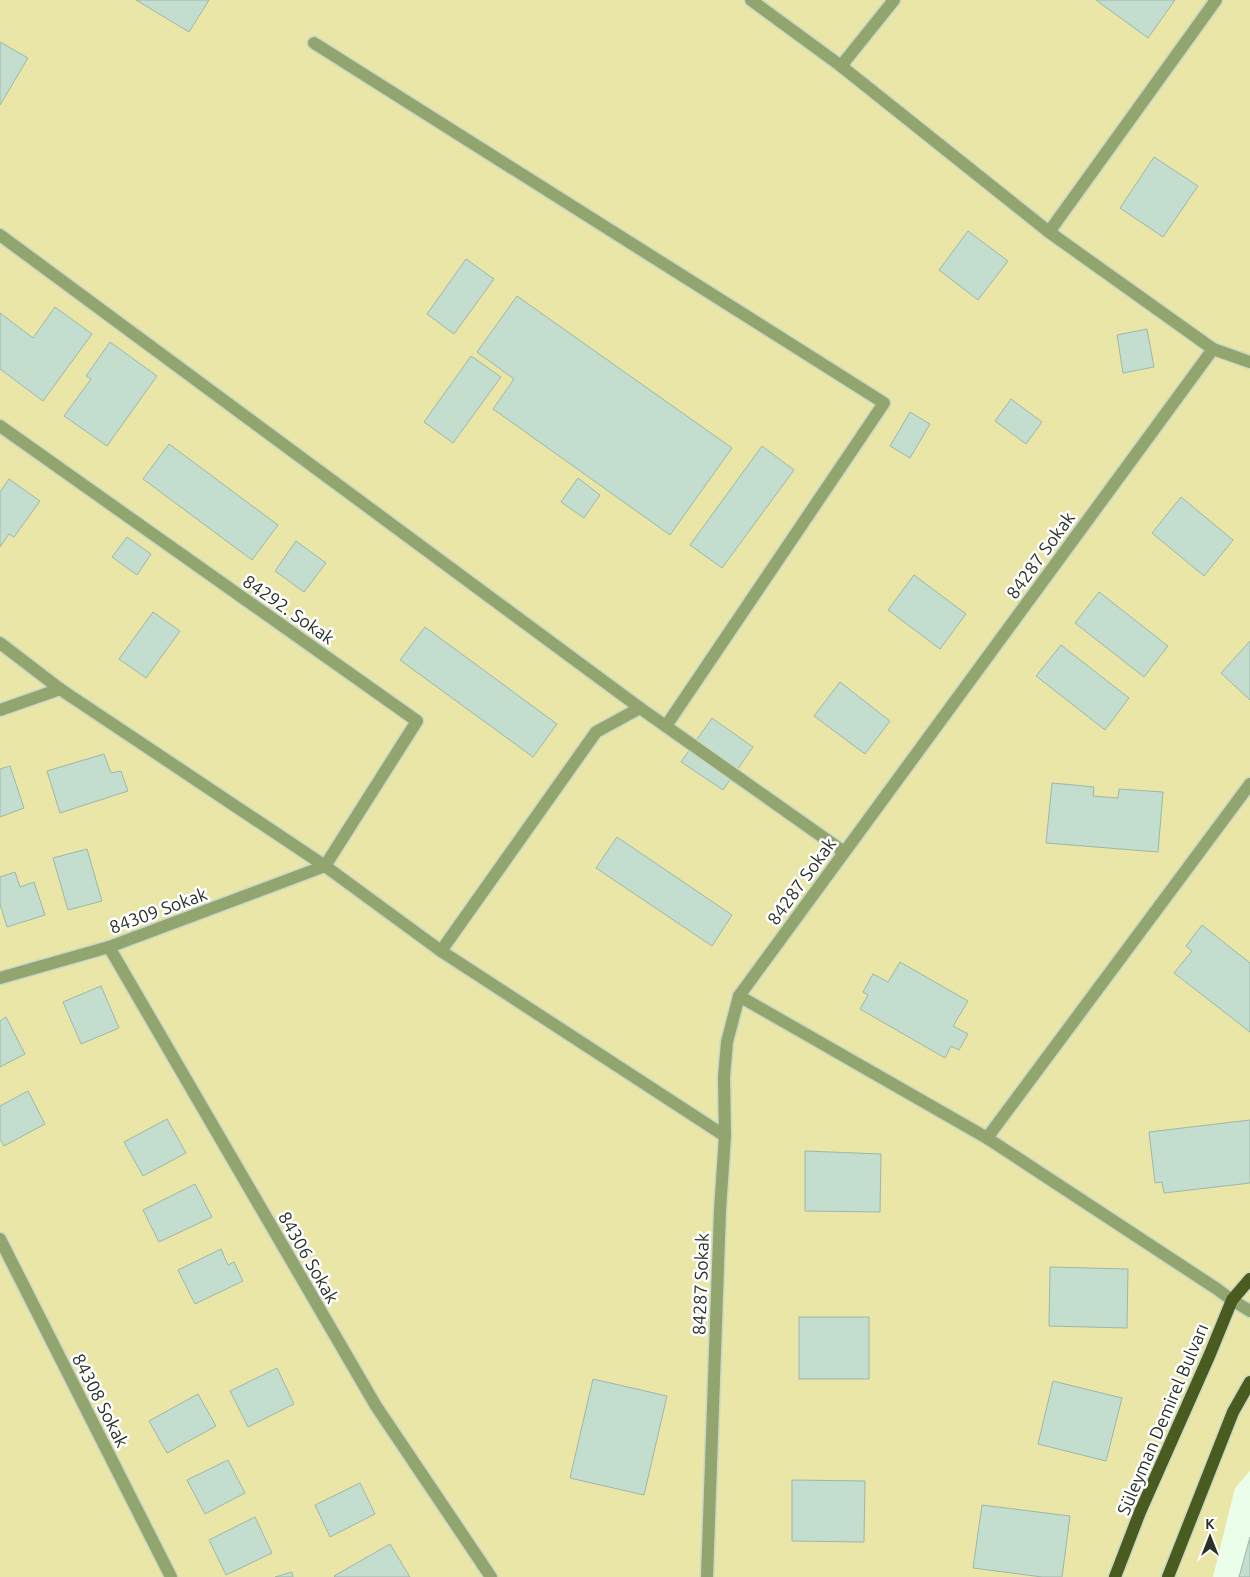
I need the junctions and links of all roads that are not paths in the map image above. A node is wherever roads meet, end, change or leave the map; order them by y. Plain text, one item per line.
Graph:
1 (751, 0) edge
2 (894, 0) edge
3 (1216, 0) edge
4 (314, 43) dead end
5 (841, 66) junction
6 (1049, 232) junction
7 (0, 235) edge
8 (1213, 349) junction
9 (1250, 362) edge
10 (0, 426) edge
11 (0, 643) edge
12 (60, 689) junction
13 (640, 708) junction
14 (0, 710) edge
15 (666, 726) junction
16 (1250, 784) edge
17 (844, 852) junction
18 (325, 866) junction
19 (108, 947) junction
20 (441, 951) junction
21 (0, 978) edge
22 (739, 996) junction
23 (725, 1136) junction
24 (987, 1138) junction
25 (0, 1239) edge
26 (1250, 1279) edge
27 (1232, 1300) junction
28 (1250, 1311) edge
29 (1250, 1382) edge
30 (171, 1577) edge
31 (491, 1577) edge
32 (707, 1577) edge
33 (1115, 1577) edge
34 (1168, 1577) edge

1 - 5 street
2 - 5 street
3 - 6 street
4 - 15 street
5 - 6 street
6 - 8 street
7 - 13 street
8 - 9 street
8 - 17 street, 84287 Sokak
10 - 18 street, 84292. Sokak
11 - 12 street
12 - 14 street
12 - 18 street
13 - 15 street
13 - 20 street
15 - 17 street
16 - 24 street
17 - 22 street, 84287 Sokak
18 - 19 street, 84309 Sokak
18 - 20 street
19 - 21 street, 84309 Sokak
19 - 31 street, 84306 Sokak
20 - 23 street
22 - 23 street, 84287 Sokak
22 - 24 street
23 - 32 street, 84287 Sokak
24 - 27 street
25 - 30 street, 84308 Sokak
26 - 27 main road, Süleyman Demirel Bulvarı
27 - 28 street
27 - 33 main road, Süleyman Demirel Bulvarı
29 - 34 main road

